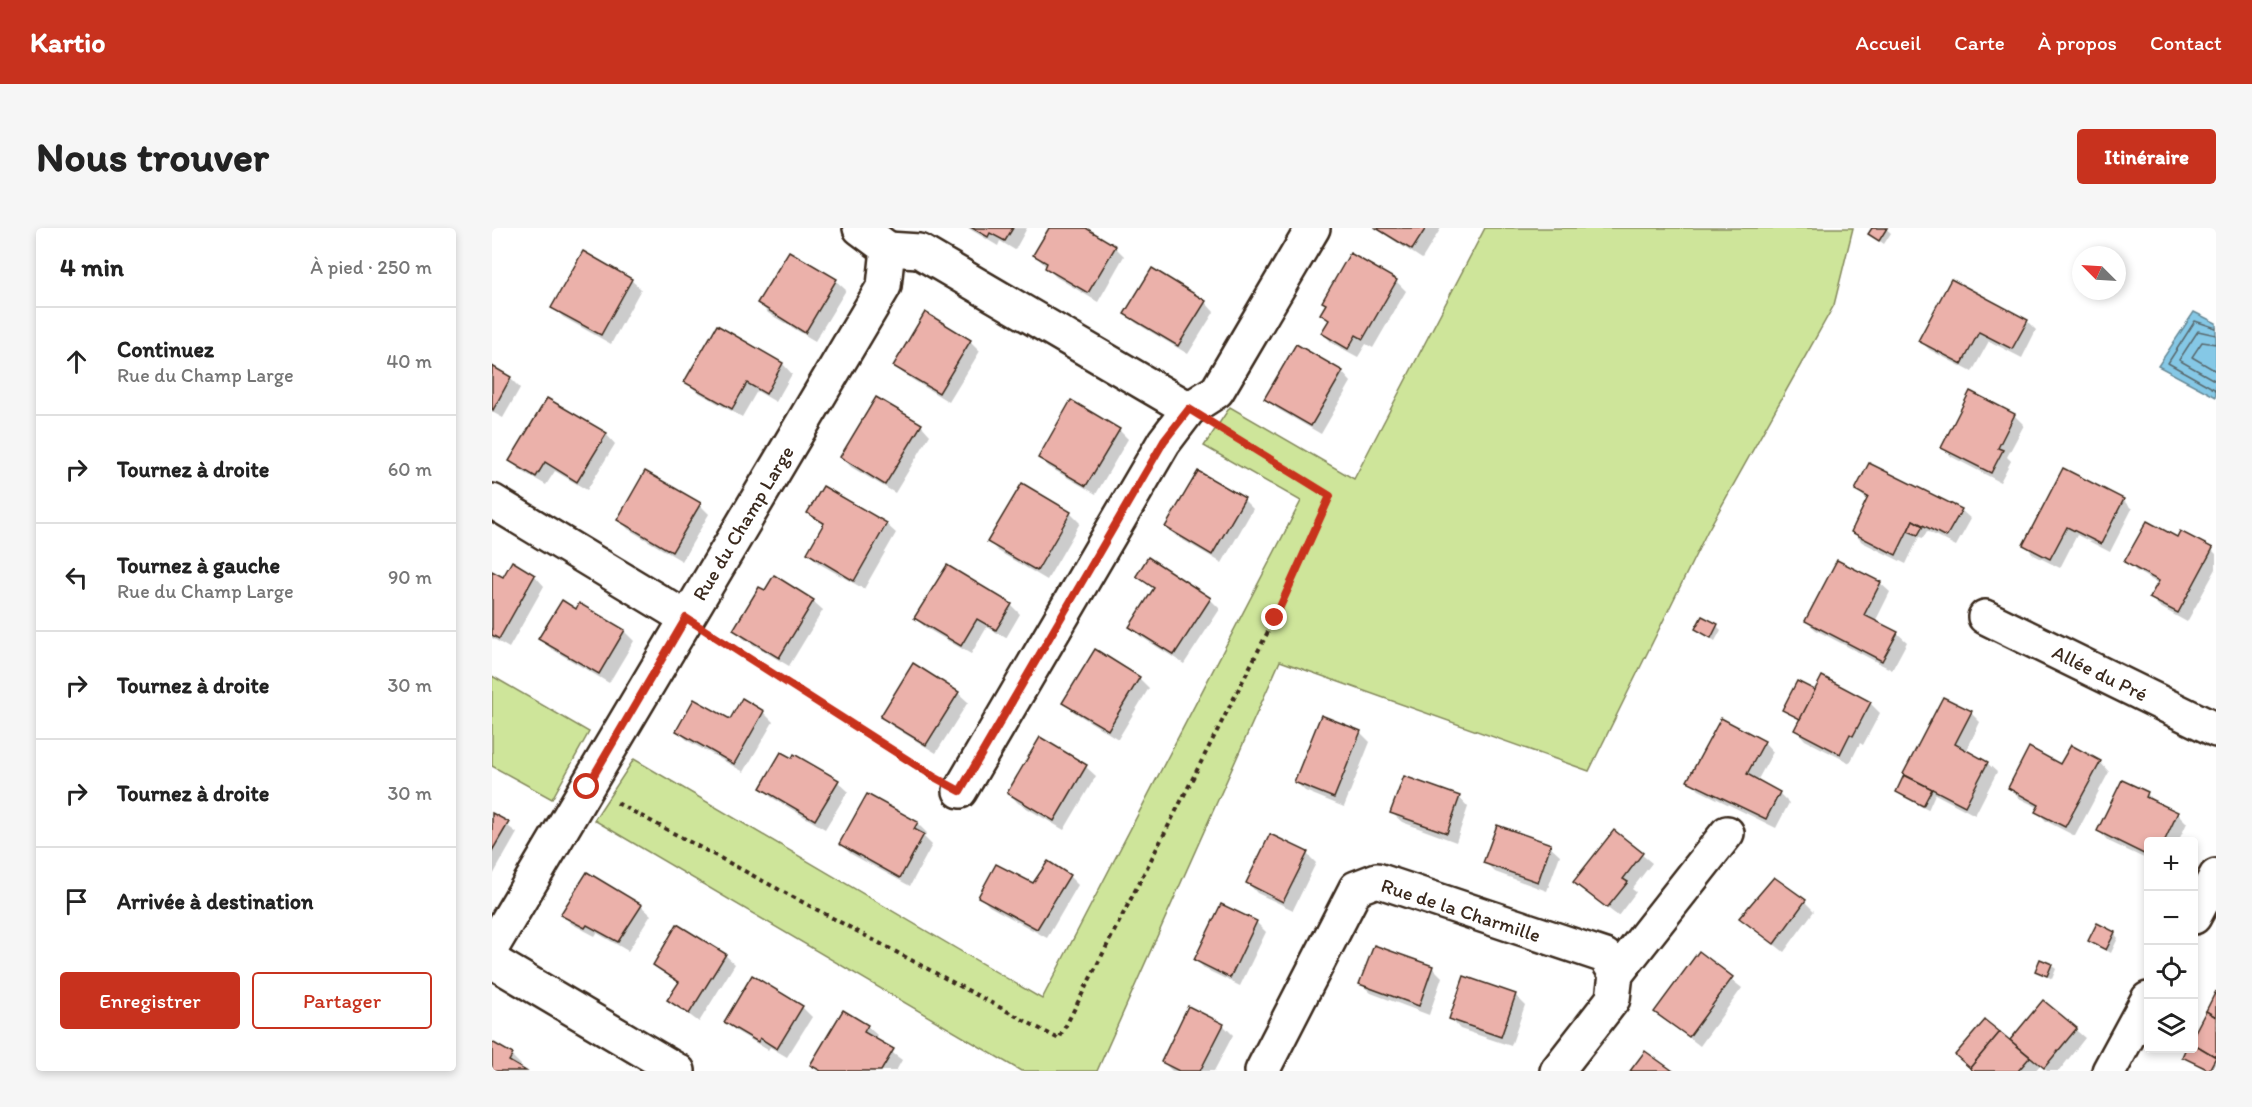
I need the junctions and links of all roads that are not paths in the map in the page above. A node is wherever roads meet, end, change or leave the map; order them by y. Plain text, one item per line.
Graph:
1 (860, 228) edge
2 (1312, 228) edge
3 (888, 249) junction
4 (1189, 409) junction
5 (492, 501) edge
6 (1985, 616) dead end
7 (686, 618) junction
8 (2216, 730) edge
9 (960, 791) road end
10 (1727, 833) dead end
11 (2216, 876) edge
12 (2198, 908) edge
13 (492, 947) edge
14 (492, 961) edge
15 (1616, 974) junction
16 (2144, 1006) edge
17 (678, 1071) edge
18 (1262, 1071) edge
19 (1557, 1071) edge
20 (2109, 1071) edge

1 - 3 street
2 - 4 street
3 - 4 street
3 - 7 street, Rue du Champ Large
4 - 9 street
5 - 7 street
6 - 8 street, Allée du Pré
7 - 13 street, Rue du Champ Large
10 - 15 street
11 - 12 street
14 - 17 street
15 - 18 street, Rue de la Charmille
15 - 19 street
16 - 20 street

